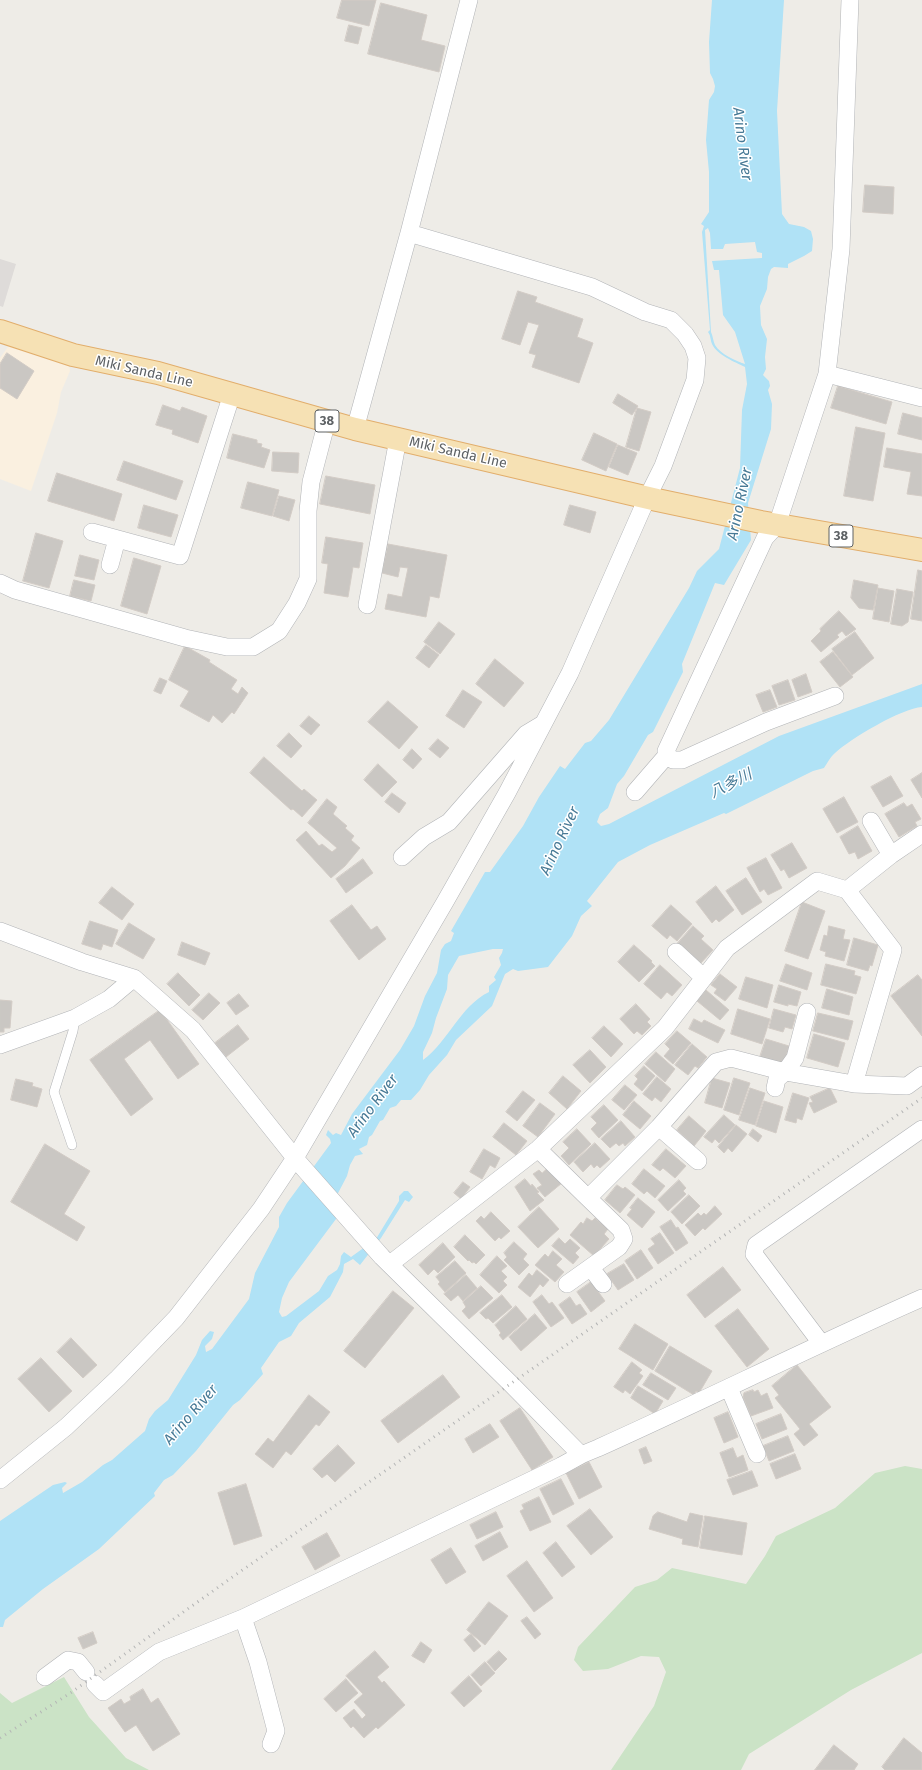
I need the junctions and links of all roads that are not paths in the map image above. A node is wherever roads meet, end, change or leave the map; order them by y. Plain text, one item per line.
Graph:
1 (469, 0) edge
2 (850, 0) edge
3 (409, 233) junction
4 (0, 331) edge
5 (828, 374) junction
6 (232, 394) junction
7 (922, 398) edge
8 (326, 421) junction
9 (355, 430) junction
10 (398, 439) junction
11 (652, 499) junction
12 (769, 524) junction
13 (92, 532) dead end
14 (117, 539) junction
15 (922, 550) edge
16 (110, 565) dead end
17 (0, 583) edge
18 (367, 605) dead end
19 (835, 696) dead end
20 (543, 724) junction
21 (667, 755) junction
22 (635, 792) dead end
23 (871, 822) dead end
24 (922, 834) edge
25 (891, 855) junction
26 (402, 857) dead end
27 (847, 890) junction
28 (0, 931) edge
29 (676, 952) dead end
30 (703, 977) junction
31 (134, 978) junction
32 (807, 1012) dead end
33 (75, 1018) junction
34 (0, 1045) edge
35 (785, 1072) junction
36 (922, 1075) edge
37 (854, 1084) junction
38 (775, 1088) dead end
39 (659, 1127) junction
40 (922, 1129) edge
41 (72, 1145) dead end
42 (538, 1149) junction
43 (297, 1160) junction
44 (698, 1161) dead end
45 (588, 1198) junction
46 (386, 1260) junction
47 (591, 1268) junction
48 (567, 1284) dead end
49 (603, 1284) dead end
50 (922, 1298) edge
51 (821, 1343) junction
52 (730, 1388) junction
53 (749, 1446) dead end
54 (580, 1455) junction
55 (0, 1480) edge
56 (243, 1618) junction
57 (45, 1677) dead end
58 (271, 1744) dead end

1 - 3 street
2 - 5 street
3 - 9 street
3 - 11 street
4 - 6 main road, Miki Sanda Line / 38
5 - 7 street
5 - 12 street
6 - 8 main road, Miki Sanda Line / 38
6 - 14 street
8 - 9 main road, Miki Sanda Line / 38
8 - 17 street
9 - 10 main road, Miki Sanda Line / 38
10 - 11 main road, Miki Sanda Line / 38
10 - 18 street
11 - 12 main road, Miki Sanda Line / 38
11 - 20 street
12 - 15 main road, Miki Sanda Line / 38
12 - 21 street
13 - 14 street
14 - 16 street
19 - 21 street
20 - 26 street
20 - 43 street
21 - 22 street
23 - 25 street
24 - 25 street
25 - 27 street
27 - 30 street
27 - 37 street
28 - 31 street
29 - 30 street
30 - 42 street
31 - 33 street
31 - 43 street
32 - 35 street
33 - 34 street
33 - 41 lane
35 - 37 street
35 - 38 street
35 - 39 street
36 - 37 street
39 - 44 street
39 - 45 street
40 - 51 street
42 - 45 street
42 - 46 street
43 - 46 street
43 - 55 street
45 - 47 street
46 - 54 street
47 - 48 street
47 - 49 street
50 - 51 street
51 - 52 street
52 - 53 street
52 - 54 street
54 - 56 street
56 - 57 street
56 - 58 street

